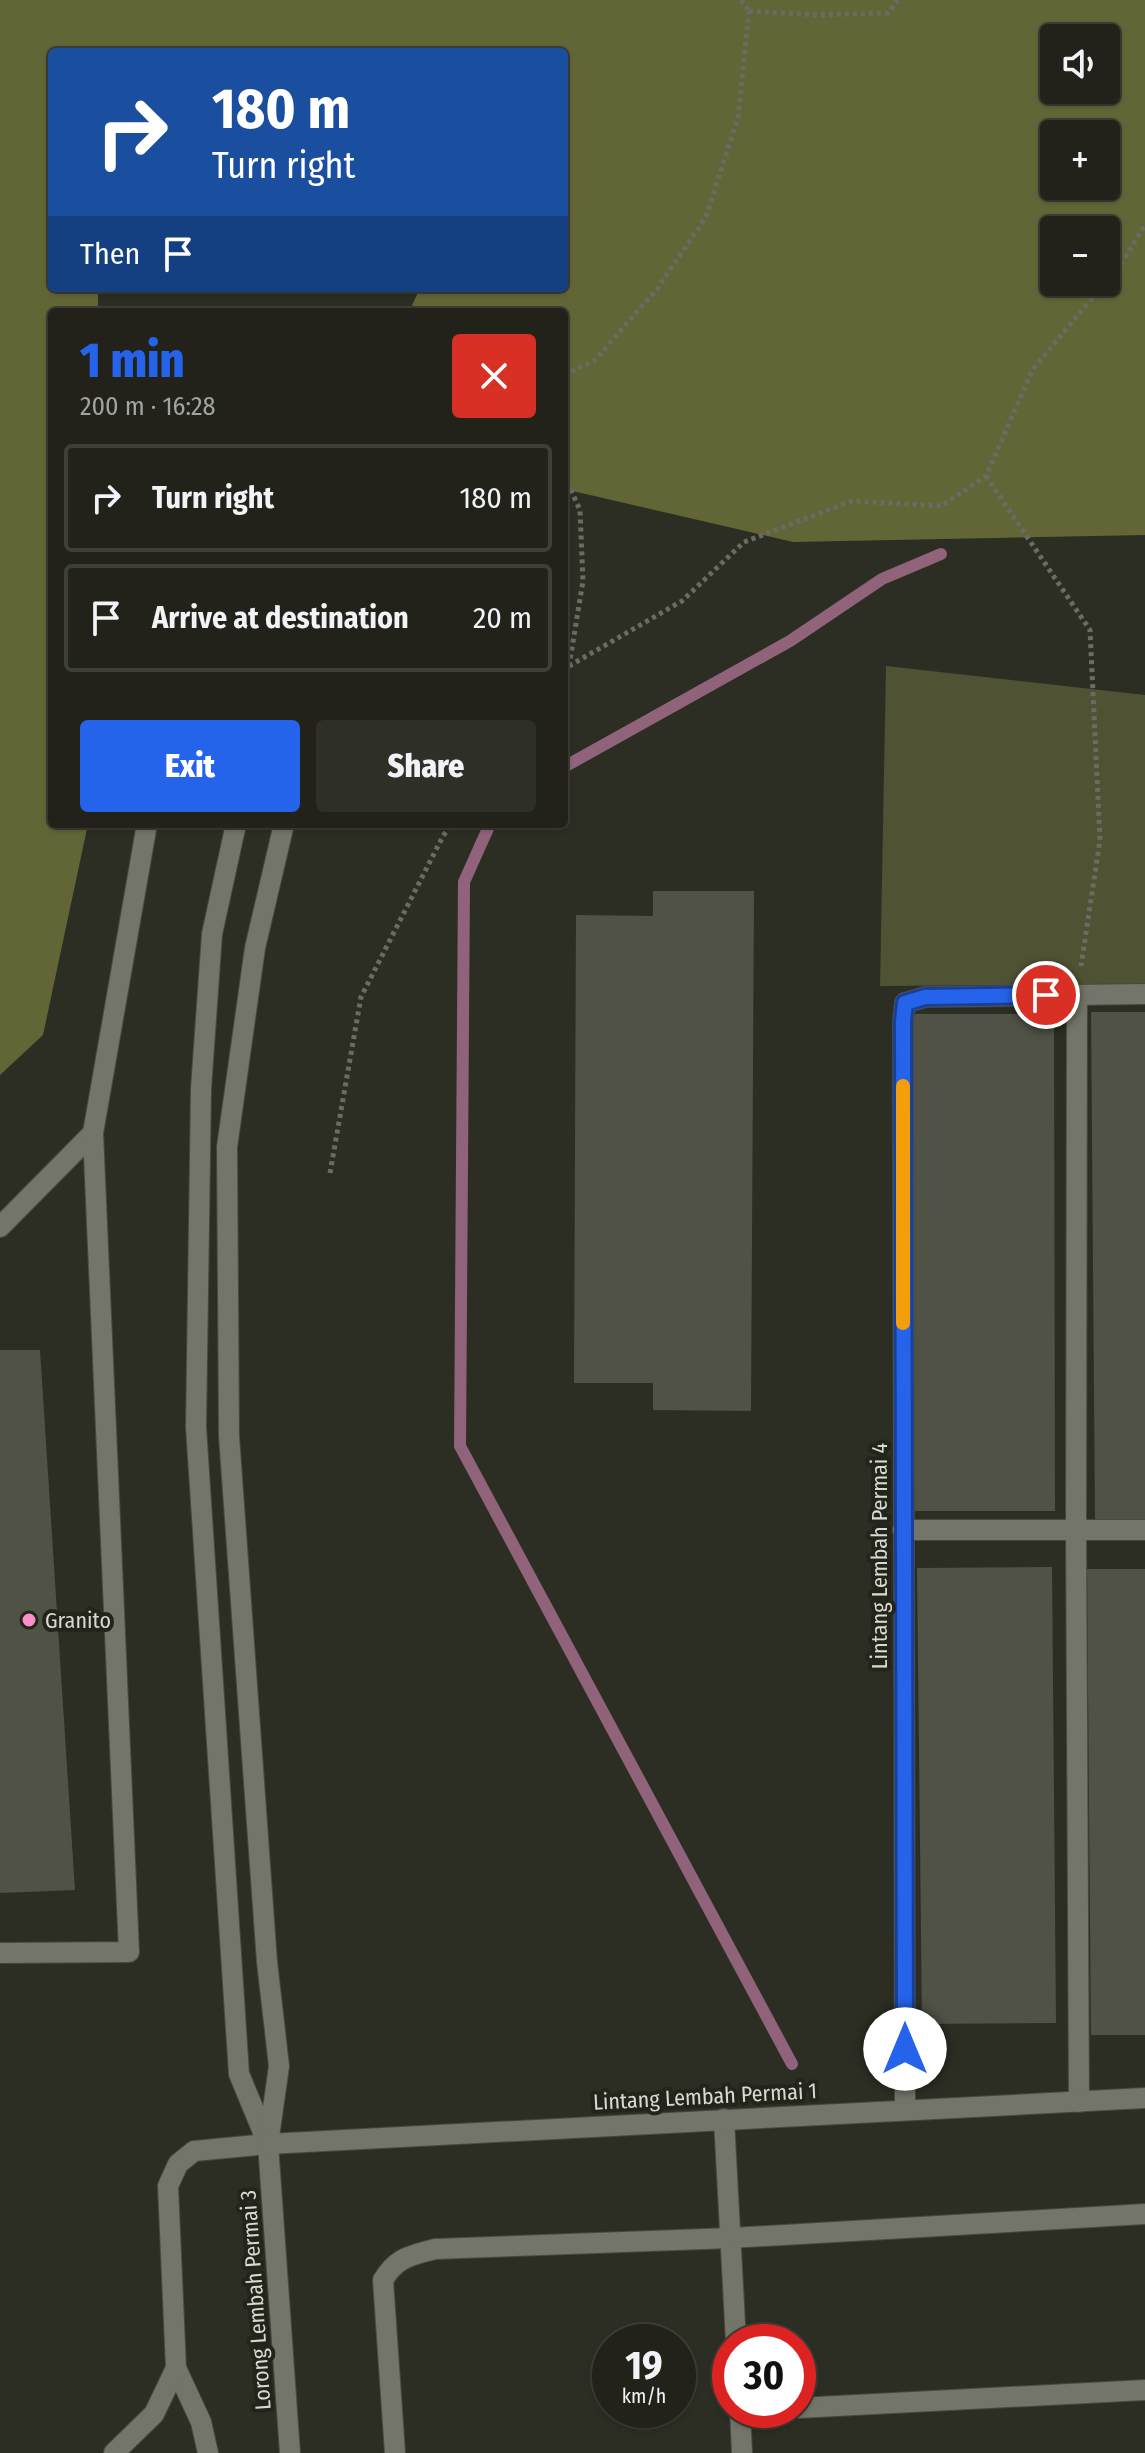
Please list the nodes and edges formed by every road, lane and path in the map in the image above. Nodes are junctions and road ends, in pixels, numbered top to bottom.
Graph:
1 (741, 0) edge
2 (898, 0) edge
3 (749, 11) junction
4 (1145, 225) edge
5 (568, 373) edge
6 (986, 476) junction
7 (568, 484) edge
8 (569, 666) joint
9 (146, 828) edge
10 (235, 828) edge
11 (283, 828) edge
12 (449, 828) edge
13 (1145, 994) edge
14 (1077, 995) junction
15 (93, 1133) junction
16 (330, 1173) dead end
17 (0, 1227) edge
18 (903, 1530) junction
19 (1076, 1530) junction
20 (1145, 1530) edge
21 (0, 1953) edge
22 (1145, 2098) edge
23 (1079, 2102) junction
24 (905, 2110) junction
25 (724, 2119) junction
26 (268, 2144) junction
27 (1145, 2214) edge
28 (731, 2238) junction
29 (735, 2324) edge
30 (176, 2368) junction
31 (1145, 2390) edge
32 (816, 2407) edge
33 (741, 2428) edge
34 (114, 2453) edge
35 (208, 2453) edge
36 (290, 2453) edge
37 (395, 2453) edge
38 (742, 2453) edge

1 - 3 path
2 - 3 path
3 - 5 path
4 - 6 path
6 - 8 path
6 - 14 path
7 - 8 path
9 - 15 street
10 - 26 street
11 - 26 street
12 - 16 path
13 - 14 street
14 - 18 street, Lintang Lembah Permai 4
14 - 19 street
15 - 17 street
15 - 21 street
18 - 19 street
18 - 24 street, Lintang Lembah Permai 4
19 - 20 street
19 - 23 street
22 - 23 street, Lintang Lembah Permai 1
23 - 24 street, Lintang Lembah Permai 1
24 - 25 street, Lintang Lembah Permai 1
25 - 26 street, Lintang Lembah Permai 1
25 - 28 street
26 - 30 street, Lintang Lembah Permai 1
26 - 36 street, Lorong Lembah Permai 3
27 - 28 street
28 - 29 street
28 - 37 street
30 - 34 street
30 - 35 street
31 - 32 street
33 - 38 street

